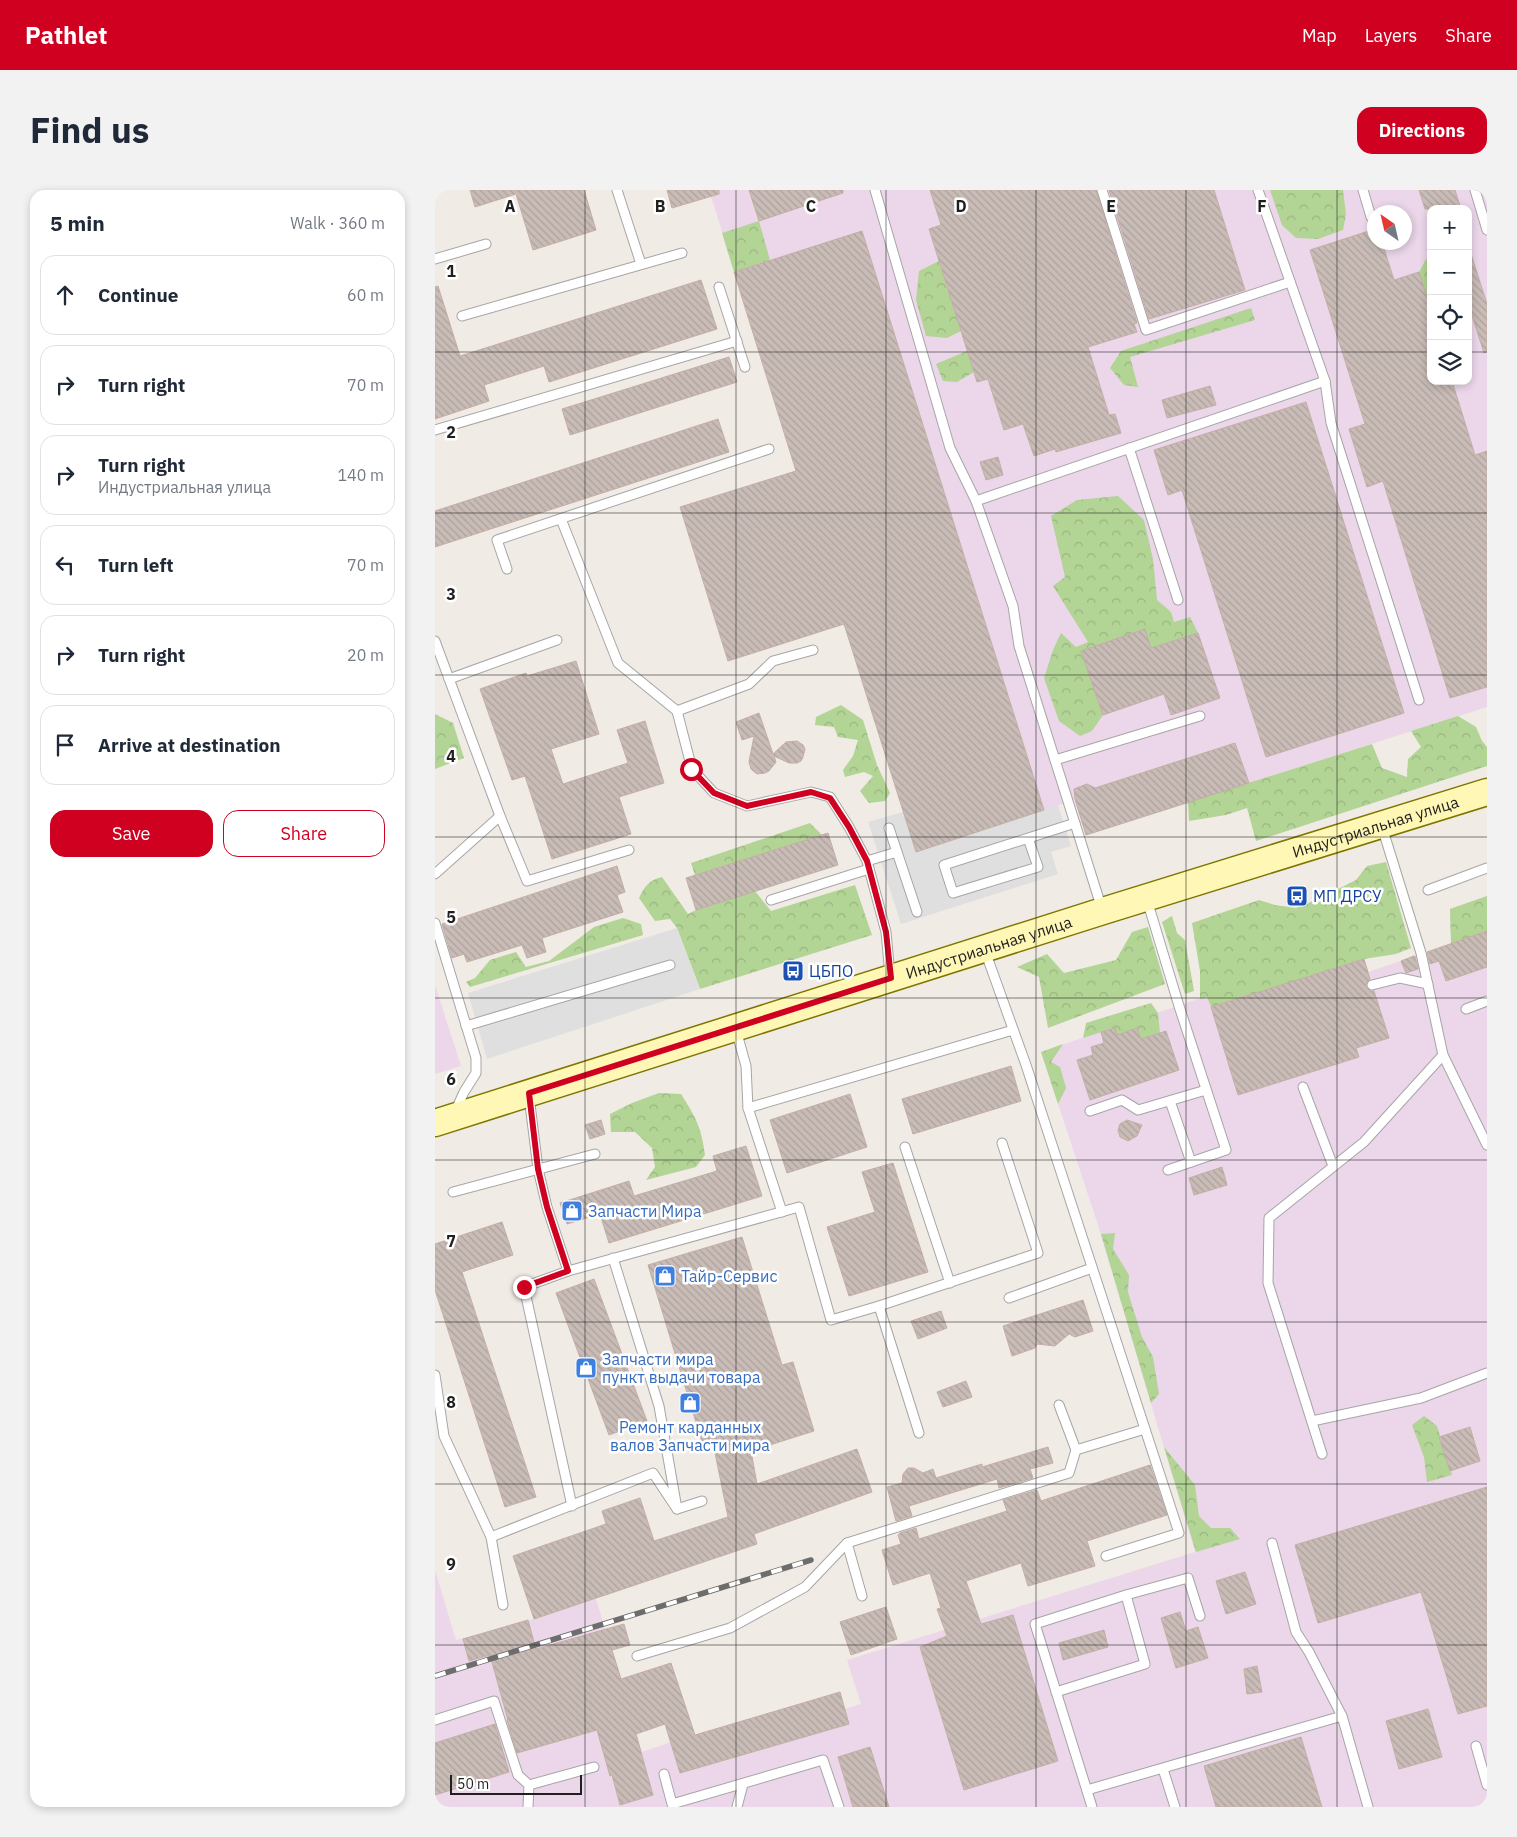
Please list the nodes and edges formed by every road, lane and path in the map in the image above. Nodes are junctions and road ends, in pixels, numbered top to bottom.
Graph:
1 (617, 190) edge
2 (875, 190) edge
3 (1102, 190) edge
4 (1258, 190) edge
5 (1363, 190) edge
6 (1475, 190) edge
7 (1367, 205) edge
8 (1487, 230) edge
9 (486, 244) dead end
10 (682, 253) dead end
11 (435, 259) edge
12 (641, 264) junction
13 (1290, 282) junction
14 (719, 287) dead end
15 (462, 316) dead end
16 (737, 341) junction
17 (745, 367) dead end
18 (1325, 380) junction
19 (435, 430) edge
20 (1129, 448) junction
21 (769, 449) dead end
22 (976, 501) junction
23 (561, 519) junction
24 (507, 569) dead end
25 (1178, 600) dead end
26 (557, 640) dead end
27 (435, 641) edge
28 (813, 650) dead end
29 (449, 679) junction
30 (1419, 700) dead end
31 (677, 711) junction
32 (1200, 716) dead end
33 (1055, 760) junction
34 (1487, 792) edge
35 (500, 816) junction
36 (1075, 823) junction
37 (1381, 824) junction
38 (889, 828) dead end
39 (1028, 838) junction
40 (629, 850) dead end
41 (897, 852) junction
42 (868, 865) junction
43 (1487, 868) edge
44 (435, 874) edge
45 (1428, 890) dead end
46 (1146, 897) junction
47 (771, 900) dead end
48 (1103, 911) junction
49 (917, 912) dead end
50 (435, 923) edge
51 (984, 948) junction
52 (671, 965) dead end
53 (891, 978) junction
54 (1428, 984) junction
55 (1372, 985) dead end
56 (1487, 1000) edge
57 (1466, 1009) dead end
58 (466, 1026) junction
59 (735, 1027) junction
60 (1013, 1030) junction
61 (1443, 1055) junction
62 (1303, 1087) dead end
63 (1206, 1090) junction
64 (529, 1093) junction
65 (1170, 1101) junction
66 (748, 1108) junction
67 (1089, 1111) dead end
68 (444, 1120) edge
69 (1002, 1143) dead end
70 (1487, 1144) edge
71 (905, 1147) dead end
72 (595, 1154) dead end
73 (1191, 1162) junction
74 (1333, 1166) junction
75 (538, 1169) junction
76 (1168, 1170) dead end
77 (453, 1192) dead end
78 (782, 1212) junction
79 (613, 1258) junction
80 (1092, 1268) junction
81 (568, 1271) junction
82 (949, 1283) junction
83 (1009, 1298) dead end
84 (879, 1306) junction
85 (1487, 1373) edge
86 (435, 1375) edge
87 (1059, 1405) dead end
88 (1312, 1421) junction
89 (1145, 1429) junction
90 (919, 1433) dead end
91 (1076, 1450) junction
92 (1322, 1454) dead end
93 (702, 1501) dead end
94 (572, 1506) junction
95 (677, 1509) junction
96 (491, 1537) junction
97 (847, 1543) junction
98 (1272, 1543) dead end
99 (1106, 1556) dead end
100 (1126, 1595) junction
101 (862, 1596) dead end
102 (503, 1605) dead end
103 (1200, 1616) dead end
104 (637, 1656) dead end
105 (1055, 1692) junction
106 (1342, 1716) junction
107 (435, 1720) edge
108 (1476, 1746) dead end
109 (594, 1767) dead end
110 (1163, 1768) junction
111 (664, 1774) dead end
112 (743, 1784) junction
113 (529, 1785) junction
114 (1487, 1785) edge
115 (1087, 1790) junction
116 (528, 1807) edge
117 (737, 1807) edge
118 (839, 1807) edge
119 (1092, 1807) edge
120 (1175, 1807) edge
121 (1368, 1807) edge

1 - 12 lane
2 - 22 lane
3 - 13 lane
4 - 13 lane
5 - 7 lane
6 - 8 lane
9 - 11 lane
10 - 12 lane
12 - 15 lane
13 - 18 lane
14 - 16 lane
16 - 17 lane
16 - 19 lane
18 - 20 lane
18 - 30 lane
20 - 22 lane
20 - 25 lane
21 - 23 lane
22 - 33 lane
23 - 24 lane
23 - 31 lane
26 - 29 lane
27 - 29 lane
28 - 31 lane
29 - 35 lane
31 - 42 lane
32 - 33 lane
33 - 36 lane
34 - 37 main road, Индустриальная улица
35 - 40 lane
35 - 44 lane
36 - 39 lane
36 - 48 lane
37 - 46 main road, Индустриальная улица
37 - 54 lane
38 - 41 lane
39 - 39 lane
41 - 42 lane
41 - 49 lane
42 - 47 lane
42 - 53 lane
43 - 45 lane
46 - 48 main road, Индустриальная улица
46 - 63 lane
48 - 51 main road, Индустриальная улица
50 - 58 lane
51 - 53 main road, Индустриальная улица
51 - 60 lane
52 - 58 lane
53 - 59 main road, Индустриальная улица
54 - 55 lane
54 - 61 lane
56 - 57 lane
58 - 68 lane
59 - 64 main road, Индустриальная улица
59 - 66 lane
60 - 66 lane
60 - 80 lane
61 - 70 lane
61 - 74 lane
62 - 74 lane
63 - 65 lane
63 - 73 lane
64 - 68 main road, Индустриальная улица
64 - 75 lane
65 - 67 lane
65 - 73 lane
66 - 78 lane
69 - 82 lane
71 - 82 lane
72 - 75 lane
73 - 76 lane
74 - 88 lane
75 - 77 lane
75 - 81 lane
78 - 79 lane
78 - 84 lane
79 - 81 lane
79 - 95 lane
80 - 83 lane
80 - 89 lane
81 - 94 lane
82 - 84 lane
84 - 90 lane
85 - 88 lane
86 - 96 lane
87 - 91 lane
88 - 92 lane
89 - 91 lane
89 - 99 lane
91 - 97 lane
93 - 95 lane
94 - 95 lane
94 - 96 lane
96 - 102 lane
97 - 101 lane
97 - 104 lane
98 - 106 lane
100 - 103 lane
100 - 105 lane
100 - 105 lane
105 - 115 lane
106 - 110 lane
106 - 121 lane
107 - 113 lane
108 - 114 lane
109 - 113 lane
110 - 115 lane
110 - 120 lane
111 - 112 lane
112 - 117 lane
112 - 118 lane
113 - 116 lane
115 - 119 lane

